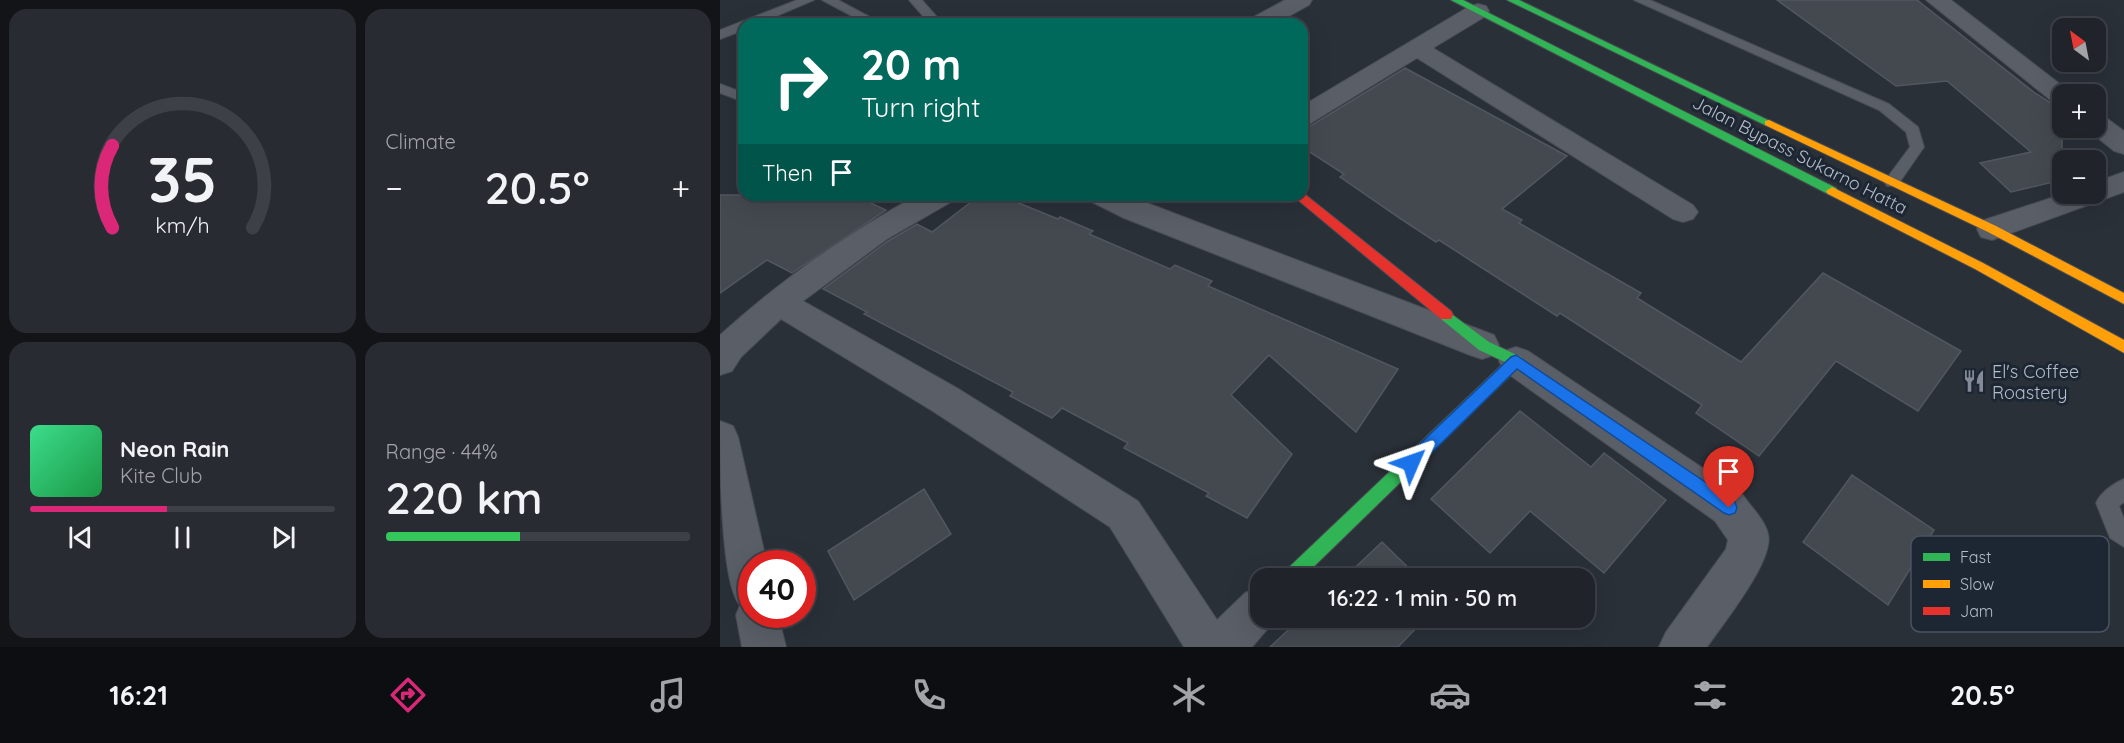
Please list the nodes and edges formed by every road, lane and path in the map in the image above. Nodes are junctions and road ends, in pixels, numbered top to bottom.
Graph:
1 (808, 0) edge
2 (828, 0) edge
3 (915, 0) edge
4 (1301, 0) edge
5 (1456, 0) edge
6 (1512, 0) edge
7 (1640, 0) edge
8 (1937, 0) edge
9 (1478, 11) junction
10 (763, 18) edge
11 (865, 18) edge
12 (932, 18) edge
13 (1269, 18) edge
14 (738, 28) edge
15 (720, 35) edge
16 (1415, 47) junction
17 (720, 88) edge
18 (2052, 89) edge
19 (738, 96) edge
20 (1308, 113) edge
21 (2106, 131) edge
22 (2124, 145) edge
23 (1892, 182) junction
24 (2124, 182) edge
25 (2106, 189) edge
26 (930, 201) edge
27 (1114, 201) edge
28 (1152, 201) edge
29 (1306, 201) edge
30 (2063, 204) edge
31 (1134, 211) junction
32 (1683, 212) dead end
33 (1992, 229) junction
34 (2124, 299) edge
35 (778, 302) junction
36 (2124, 347) edge
37 (1500, 353) junction
38 (720, 361) edge
39 (720, 437) edge
40 (2124, 489) edge
41 (2124, 537) edge
42 (744, 550) edge
43 (1299, 568) edge
44 (1250, 618) edge
45 (760, 628) edge
46 (764, 647) edge
47 (1209, 647) edge
48 (1221, 647) edge
49 (1681, 647) edge

1 - 10 lane
2 - 11 lane
3 - 12 lane
4 - 13 street
5 - 9 main road, Jalan Bypass Sukarno Hatta
6 - 23 main road, Jalan Bypass Sukarno Hatta
7 - 23 lane
8 - 18 street
9 - 16 street
9 - 36 main road, Jalan Bypass Sukarno Hatta
14 - 15 lane
16 - 20 street
16 - 32 street
17 - 19 lane
21 - 22 street
23 - 33 main road, Jalan Bypass Sukarno Hatta
24 - 25 street
26 - 35 street
27 - 31 street
28 - 31 street
29 - 37 main road
30 - 33 street
31 - 37 street
33 - 34 main road, Jalan Bypass Sukarno Hatta
35 - 38 street
35 - 47 street
37 - 43 main road
37 - 49 street
39 - 42 street
40 - 41 lane
44 - 48 street
45 - 46 street

